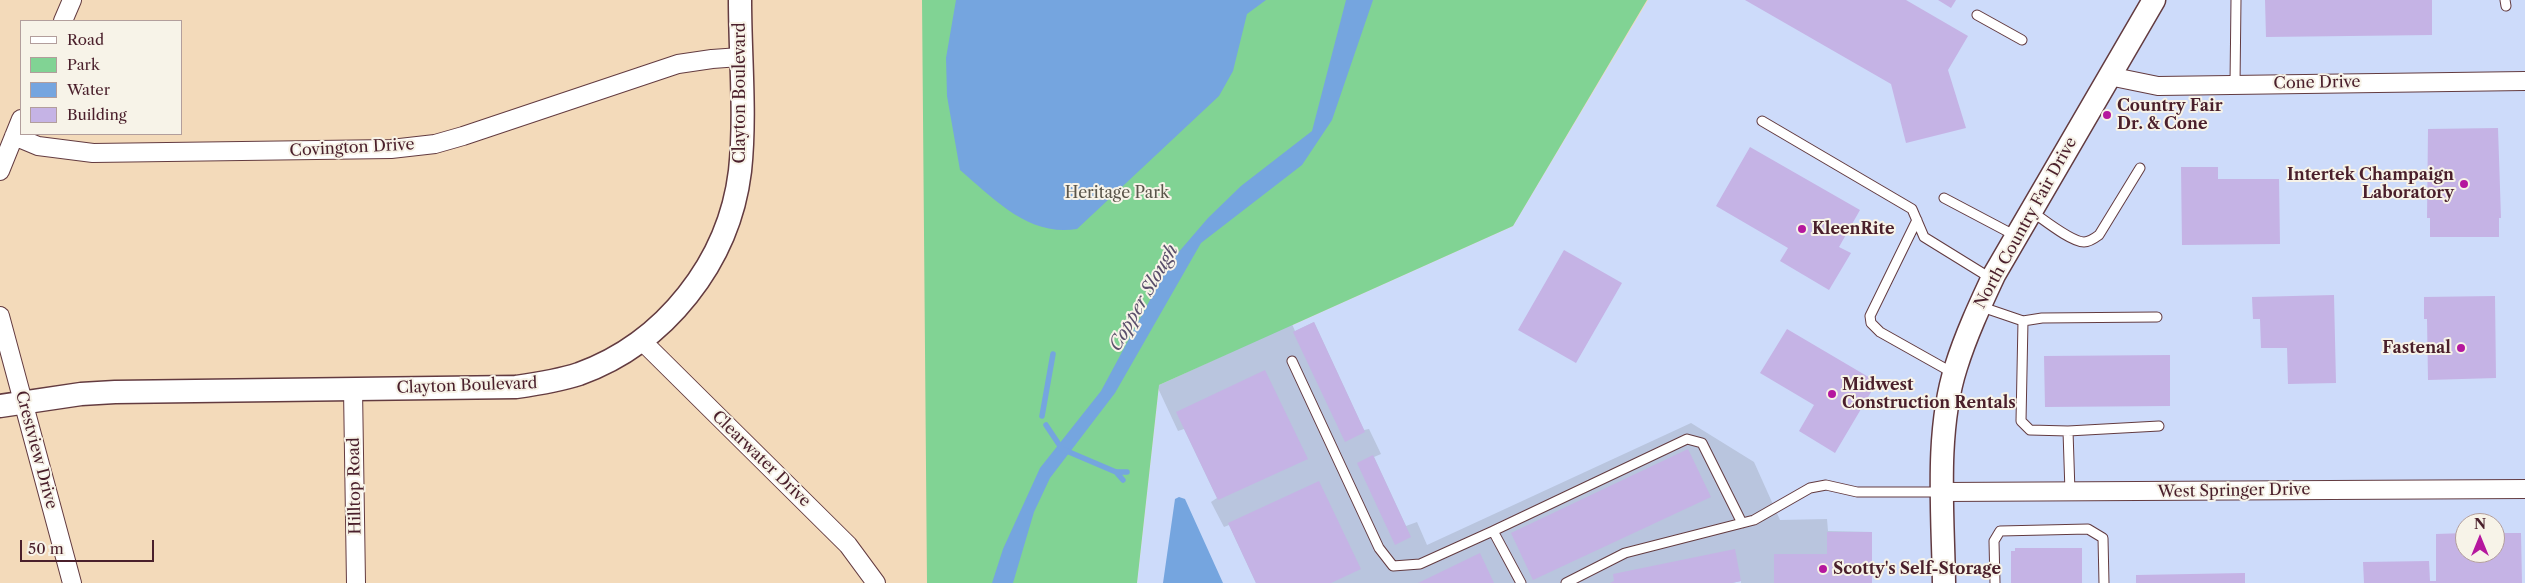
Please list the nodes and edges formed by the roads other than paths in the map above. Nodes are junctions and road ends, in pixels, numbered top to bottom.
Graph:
1 (72, 0) edge
2 (740, 0) edge
3 (2154, 0) edge
4 (2236, 0) edge
5 (1976, 15) dead end
6 (63, 20) edge
7 (2022, 40) dead end
8 (740, 57) junction
9 (2109, 76) junction
10 (2525, 81) edge
11 (2235, 84) junction
12 (20, 121) edge
13 (1762, 121) dead end
14 (14, 136) junction
15 (2140, 168) dead end
16 (0, 171) edge
17 (1944, 198) dead end
18 (2031, 211) junction
19 (1916, 220) junction
20 (2016, 236) junction
21 (1992, 279) junction
22 (1979, 306) junction
23 (0, 316) edge
24 (2157, 317) dead end
25 (2023, 321) junction
26 (641, 340) junction
27 (1292, 361) dead end
28 (1954, 373) junction
29 (353, 389) junction
30 (24, 402) junction
31 (0, 406) edge
32 (2159, 426) dead end
33 (2068, 431) junction
34 (2525, 489) edge
35 (1943, 492) junction
36 (2070, 493) junction
37 (1742, 523) junction
38 (1493, 531) junction
39 (72, 583) edge
40 (356, 583) edge
41 (876, 583) edge
42 (1521, 583) edge
43 (1566, 583) edge
44 (1944, 583) edge
45 (1995, 583) edge
46 (2104, 583) edge

1 - 6 street
2 - 8 street, Clayton Boulevard
3 - 9 street, North Country Fair Drive
4 - 11 lane
5 - 7 lane
8 - 14 street, Covington Drive
8 - 26 street, Clayton Boulevard
9 - 11 street, Cone Drive
9 - 18 street, North Country Fair Drive
10 - 11 street, Cone Drive
12 - 14 street
13 - 19 lane
14 - 16 street
15 - 18 lane
17 - 20 lane
18 - 20 street, North Country Fair Drive
19 - 21 lane
19 - 28 lane
20 - 21 street, North Country Fair Drive
21 - 22 street, North Country Fair Drive
22 - 25 lane
22 - 28 street, North Country Fair Drive
23 - 30 street, Crestview Drive
24 - 25 lane
25 - 33 lane
26 - 29 street, Clayton Boulevard
26 - 41 street, Clearwater Drive
27 - 38 lane
28 - 35 street, North Country Fair Drive
29 - 30 street, Clayton Boulevard
29 - 40 street, Hilltop Road
30 - 31 street, Clayton Boulevard
30 - 39 street, Crestview Drive
32 - 33 lane
33 - 36 lane
34 - 36 street, West Springer Drive
35 - 36 street, West Springer Drive
35 - 37 lane
35 - 44 street, North Country Fair Drive
37 - 38 lane
37 - 43 lane
38 - 42 lane
45 - 46 lane

